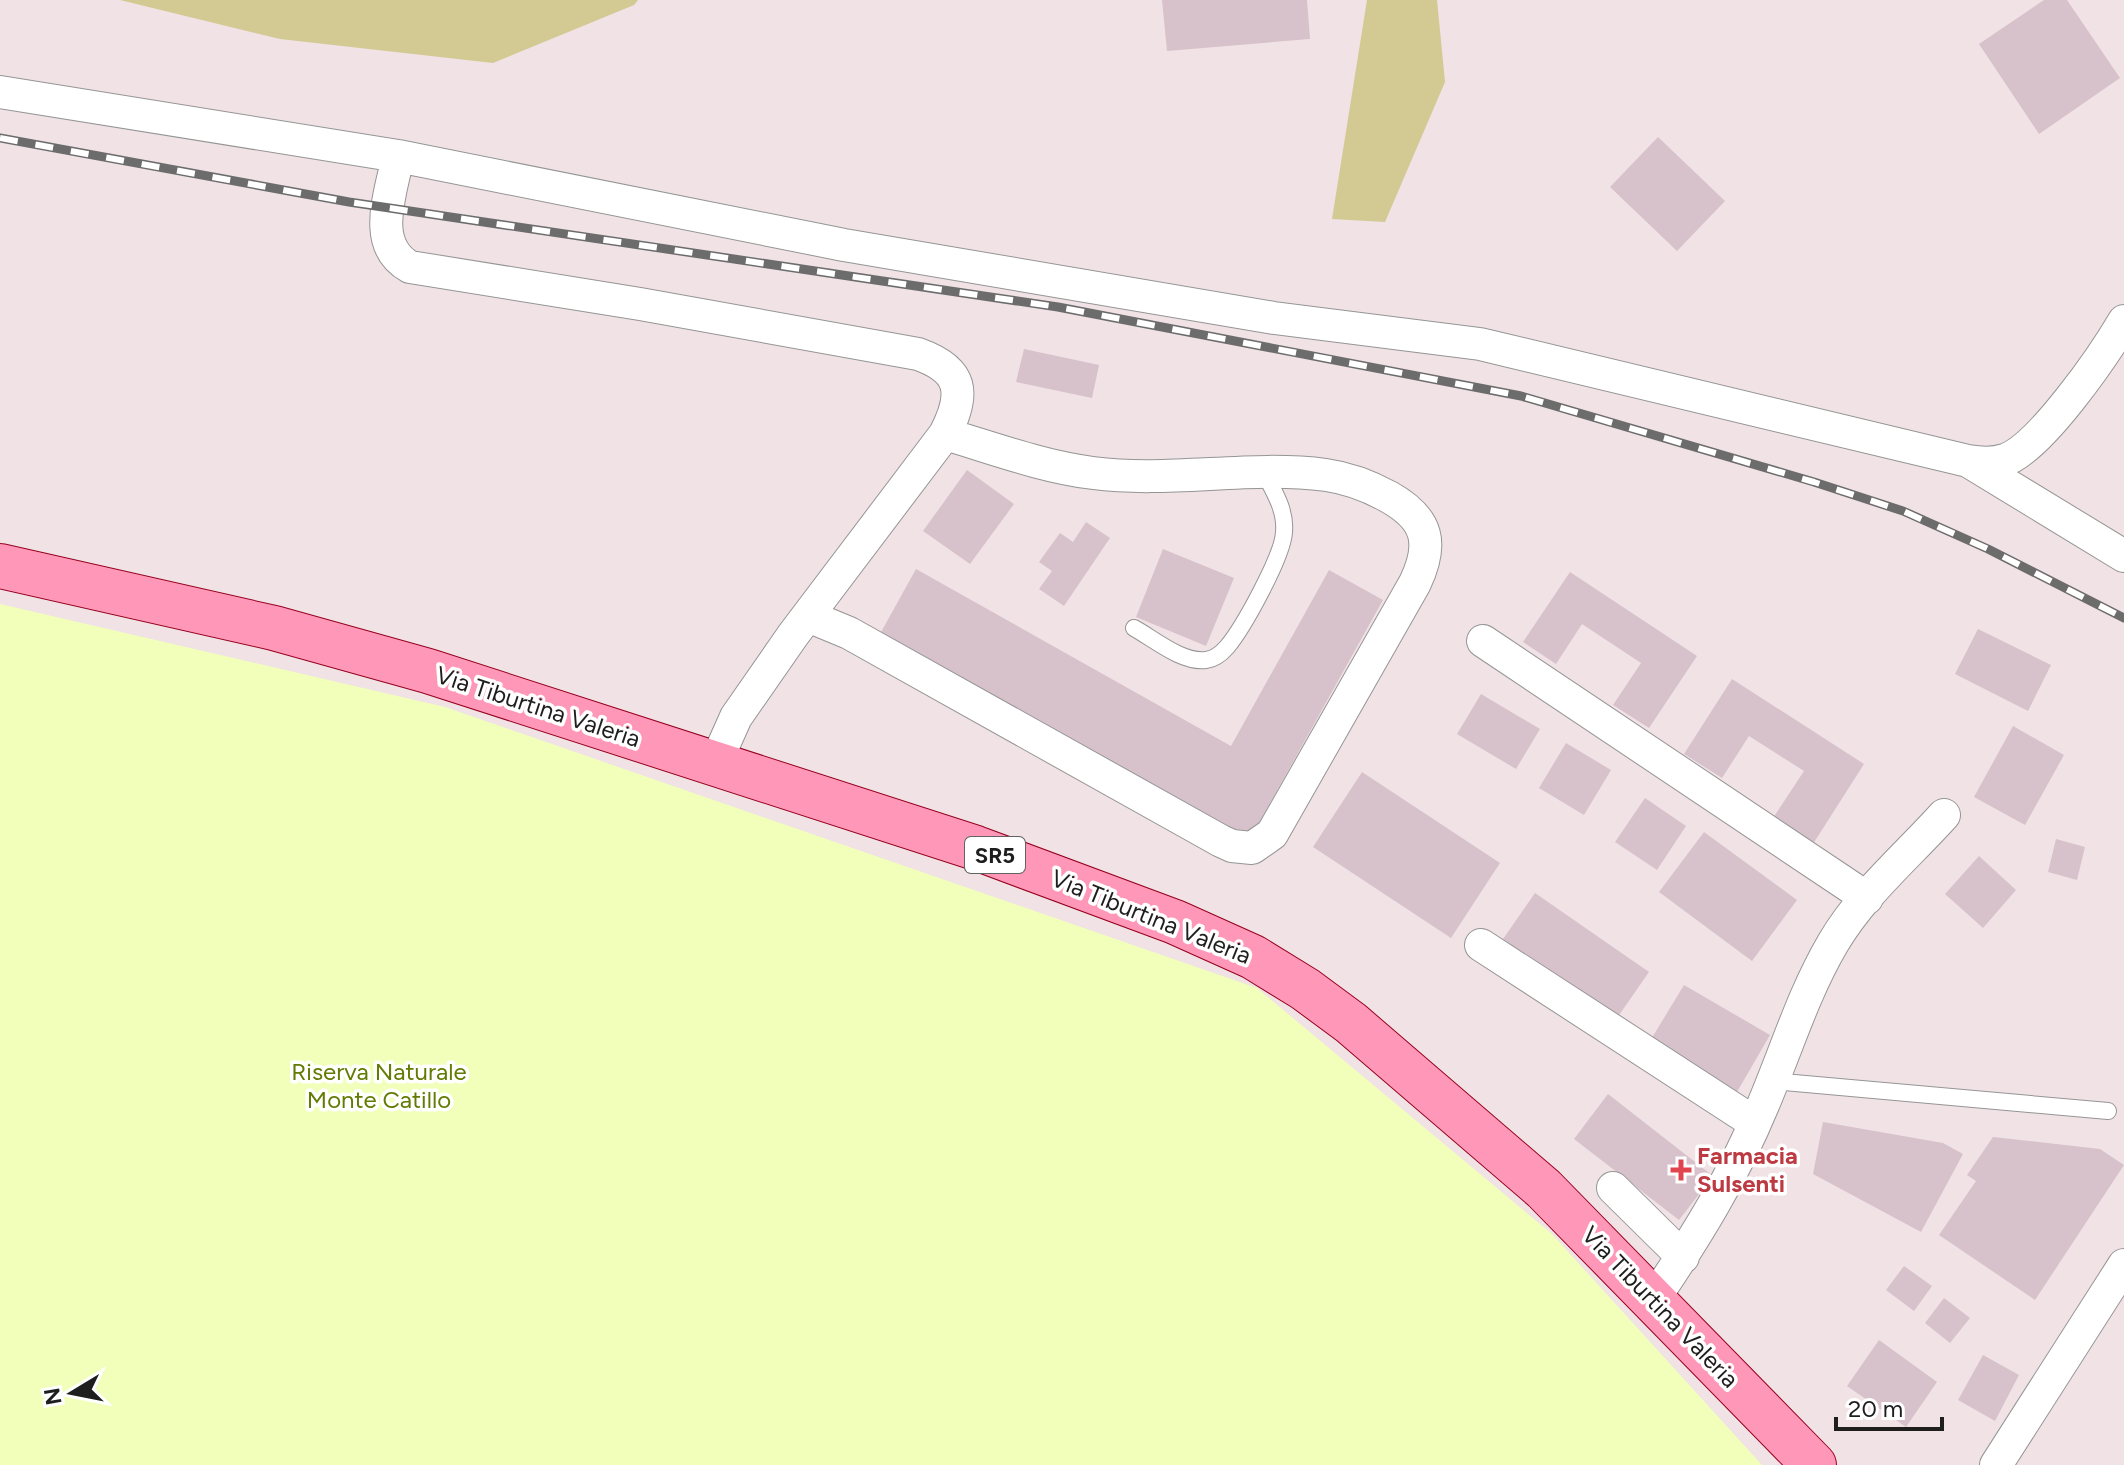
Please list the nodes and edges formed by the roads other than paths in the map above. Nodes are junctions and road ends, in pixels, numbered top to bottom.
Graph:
1 (0, 92) edge
2 (398, 156) junction
3 (2124, 321) edge
4 (945, 434) junction
5 (1968, 461) junction
6 (1265, 474) junction
7 (2124, 556) edge
8 (0, 566) edge
9 (808, 616) junction
10 (1134, 628) dead end
11 (1483, 641) dead end
12 (715, 764) junction
13 (1944, 815) dead end
14 (1867, 898) junction
15 (1481, 945) dead end
16 (1773, 1081) junction
17 (2108, 1111) dead end
18 (1755, 1123) junction
19 (1613, 1188) dead end
20 (1683, 1257) junction
21 (2124, 1265) edge
22 (1653, 1300) junction
23 (1814, 1465) edge
24 (1996, 1465) edge

1 - 2 street
2 - 4 street
2 - 5 street
3 - 5 street
4 - 6 street
4 - 9 street
5 - 7 street
6 - 9 street
6 - 10 lane
8 - 12 main road, Via Tiburtina Valeria / SR5
9 - 12 street
11 - 14 street
12 - 22 main road, Via Tiburtina Valeria / SR5
13 - 14 street
14 - 16 street
15 - 18 street
16 - 17 lane
16 - 18 street
18 - 20 street
19 - 20 street
20 - 22 street
21 - 24 street
22 - 23 main road, Via Tiburtina Valeria / SR5

